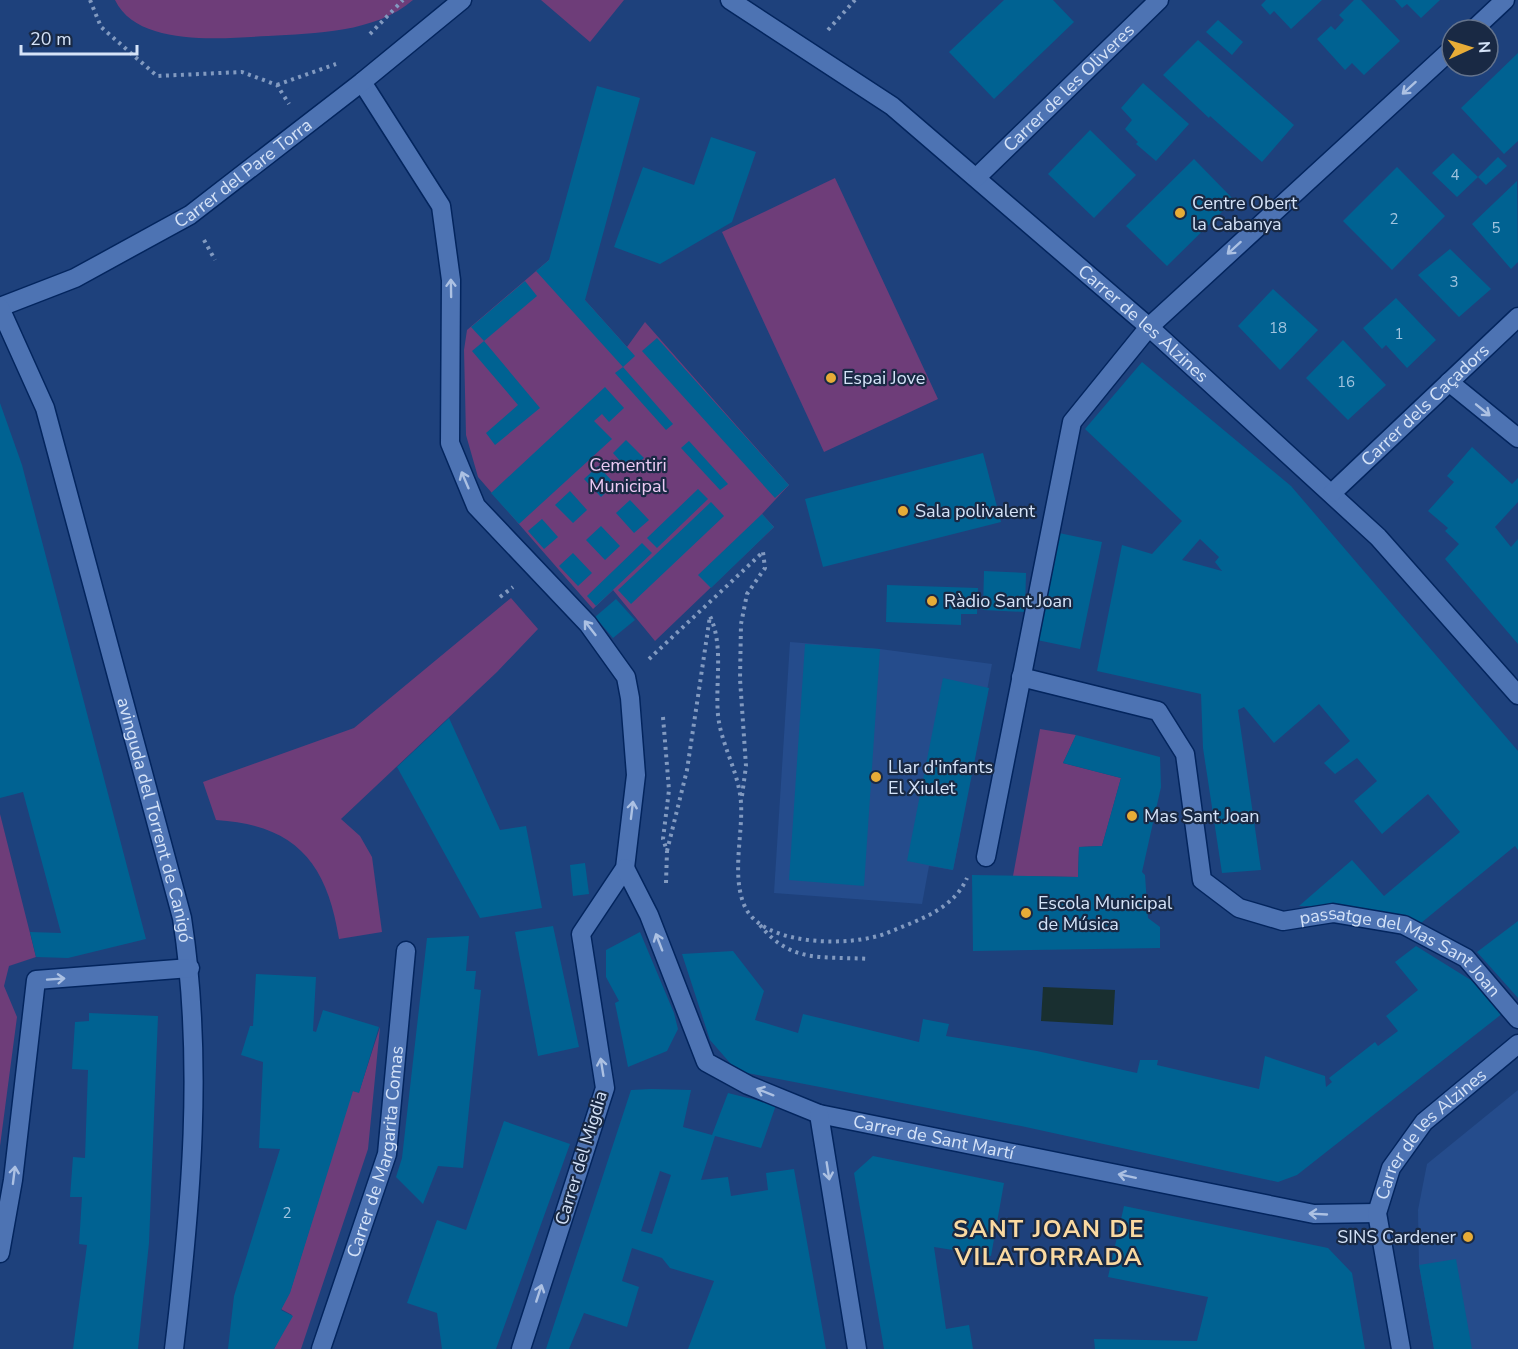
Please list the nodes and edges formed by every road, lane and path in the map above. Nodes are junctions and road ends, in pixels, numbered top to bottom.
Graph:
1 (90, 0) edge
2 (403, 0) edge
3 (462, 0) edge
4 (730, 0) edge
5 (855, 0) edge
6 (1159, 0) edge
7 (1505, 0) edge
8 (1486, 18) edge
9 (362, 43) dead end
10 (809, 50) junction
11 (346, 60) dead end
12 (1440, 60) edge
13 (362, 82) junction
14 (277, 85) junction
15 (304, 127) junction
16 (977, 177) junction
17 (0, 307) edge
18 (1518, 317) edge
19 (1149, 327) junction
20 (1449, 382) junction
21 (1518, 438) edge
22 (1332, 493) junction
23 (708, 604) junction
24 (710, 616) junction
25 (626, 677) junction
26 (1021, 677) junction
27 (1518, 695) edge
28 (662, 711) dead end
29 (741, 801) junction
30 (986, 856) joint
31 (625, 868) junction
32 (759, 924) junction
33 (406, 951) dead end
34 (869, 959) dead end
35 (190, 968) junction
36 (1518, 1019) edge
37 (1518, 1044) edge
38 (819, 1114) junction
39 (1377, 1213) junction
40 (0, 1253) edge
41 (174, 1349) edge
42 (321, 1349) edge
43 (521, 1349) edge
44 (857, 1349) edge
45 (1401, 1349) edge

1 - 14 path
2 - 9 path
3 - 13 street, Carrer del Pare Torra
4 - 10 street, Carrer de les Alzines
5 - 10 path
6 - 16 street, Carrer de les Oliveres
7 - 8 street
10 - 16 street, Carrer de les Alzines
11 - 14 path
12 -> 19 street
13 - 15 street, Carrer del Pare Torra
25 -> 13 street
14 - 15 path
15 - 17 street, Carrer del Pare Torra
16 - 19 street, Carrer de les Alzines
17 - 35 street, avinguda del Torrent de Canigó
18 - 20 street, Carrer dels Caçadors
19 - 22 street, Carrer de les Alzines
19 - 26 street
20 -> 21 street
20 - 22 street, Carrer dels Caçadors
22 - 27 street, Carrer de les Alzines
23 - 24 path
23 - 25 path
23 - 29 path
24 - 28 path
24 - 29 path
31 -> 25 street
26 - 30 street
26 - 36 street, passatge del Mas Sant Joan
29 - 32 path
30 - 32 path
38 -> 31 street, Carrer de Sant Martí
43 -> 31 street, Carrer del Migdia
32 - 34 path
33 - 42 street, Carrer de Margarita Comas
40 -> 35 street
35 - 41 street, avinguda del Torrent de Canigó
37 - 39 street, Carrer de les Alzines
39 -> 38 street, Carrer de Sant Martí
38 -> 44 street
39 - 45 street, Carrer de les Alzines

